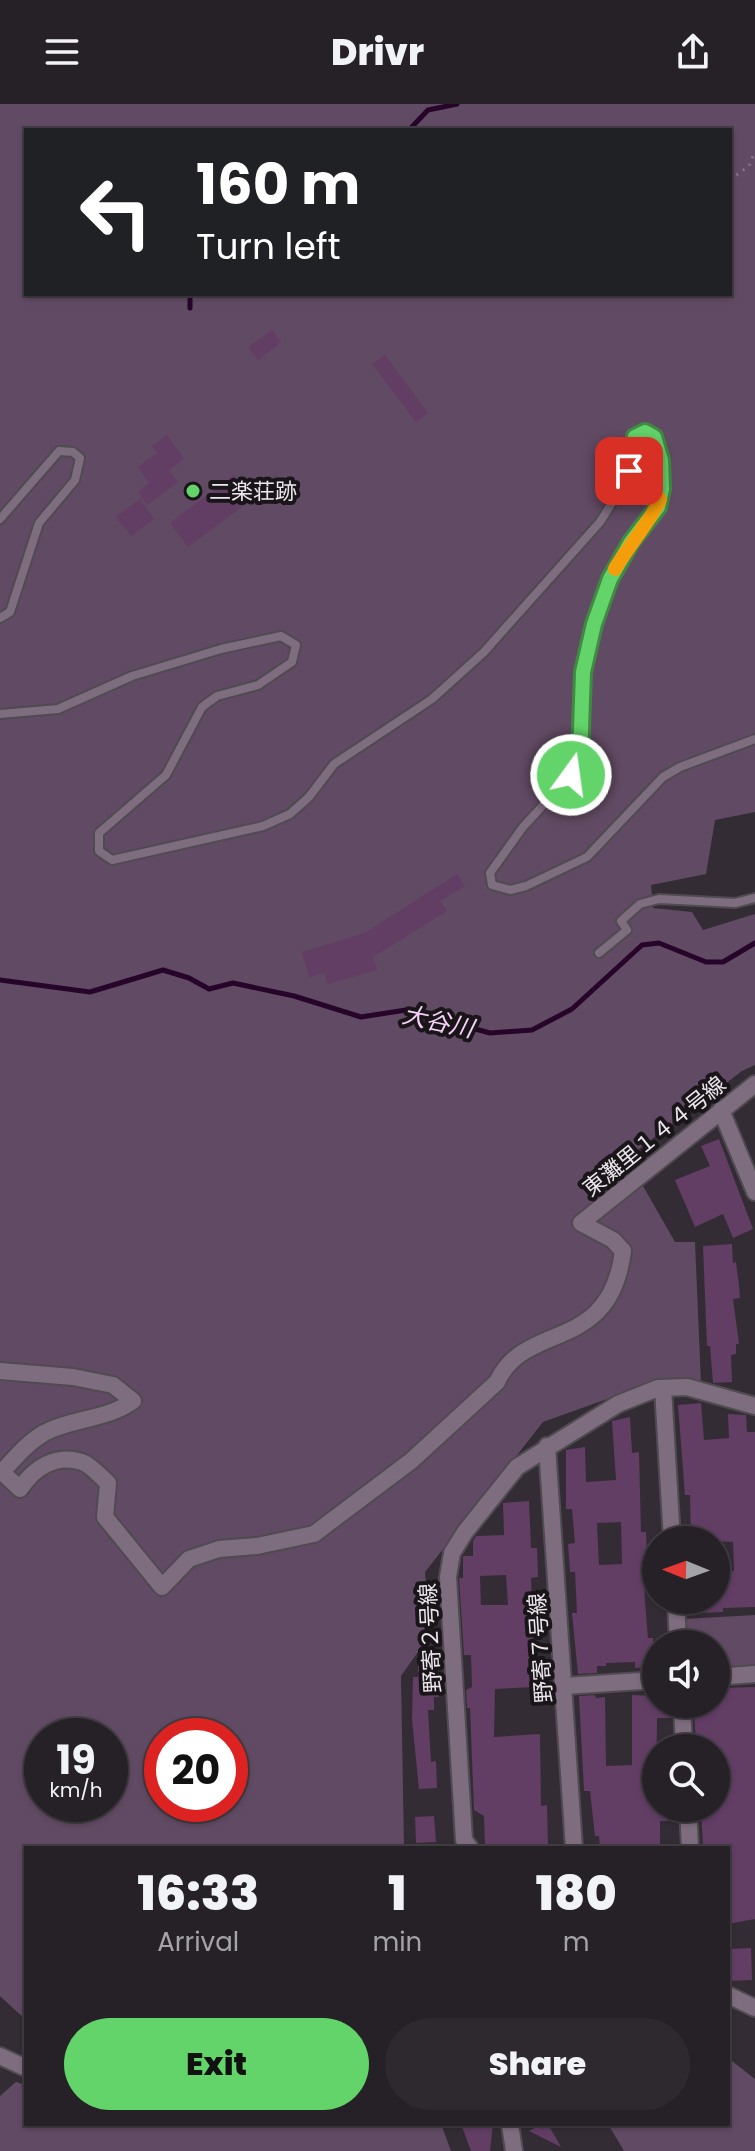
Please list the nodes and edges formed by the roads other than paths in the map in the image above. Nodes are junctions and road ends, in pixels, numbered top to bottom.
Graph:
1 (0, 519) edge
2 (0, 618) edge
3 (0, 714) edge
4 (755, 739) edge
5 (755, 898) edge
6 (599, 953) dead end
7 (755, 1084) edge
8 (721, 1110) junction
9 (755, 1192) edge
10 (0, 1371) edge
11 (663, 1388) junction
12 (755, 1406) edge
13 (547, 1446) junction
14 (671, 1526) edge
15 (755, 1674) edge
16 (730, 1676) edge
17 (642, 1681) edge
18 (565, 1686) junction
19 (689, 1822) edge
20 (468, 1846) edge
21 (574, 1846) edge
22 (690, 1846) edge
23 (730, 1996) edge
24 (755, 2008) edge
25 (0, 2056) edge
26 (24, 2067) edge
27 (510, 2126) edge
28 (514, 2151) edge

1 - 2 lane
3 - 4 lane
5 - 6 lane
7 - 8 street, 東灘里１４４号線
8 - 9 street
8 - 10 street, 東灘里１４４号線
11 - 12 street, 野寄２号線
11 - 13 street, 野寄２号線
11 - 14 street
13 - 18 street, 野寄７号線
13 - 20 street, 野寄２号線
15 - 16 street
17 - 18 street
18 - 21 street, 野寄７号線
19 - 22 street
23 - 24 street
25 - 26 street
27 - 28 street

